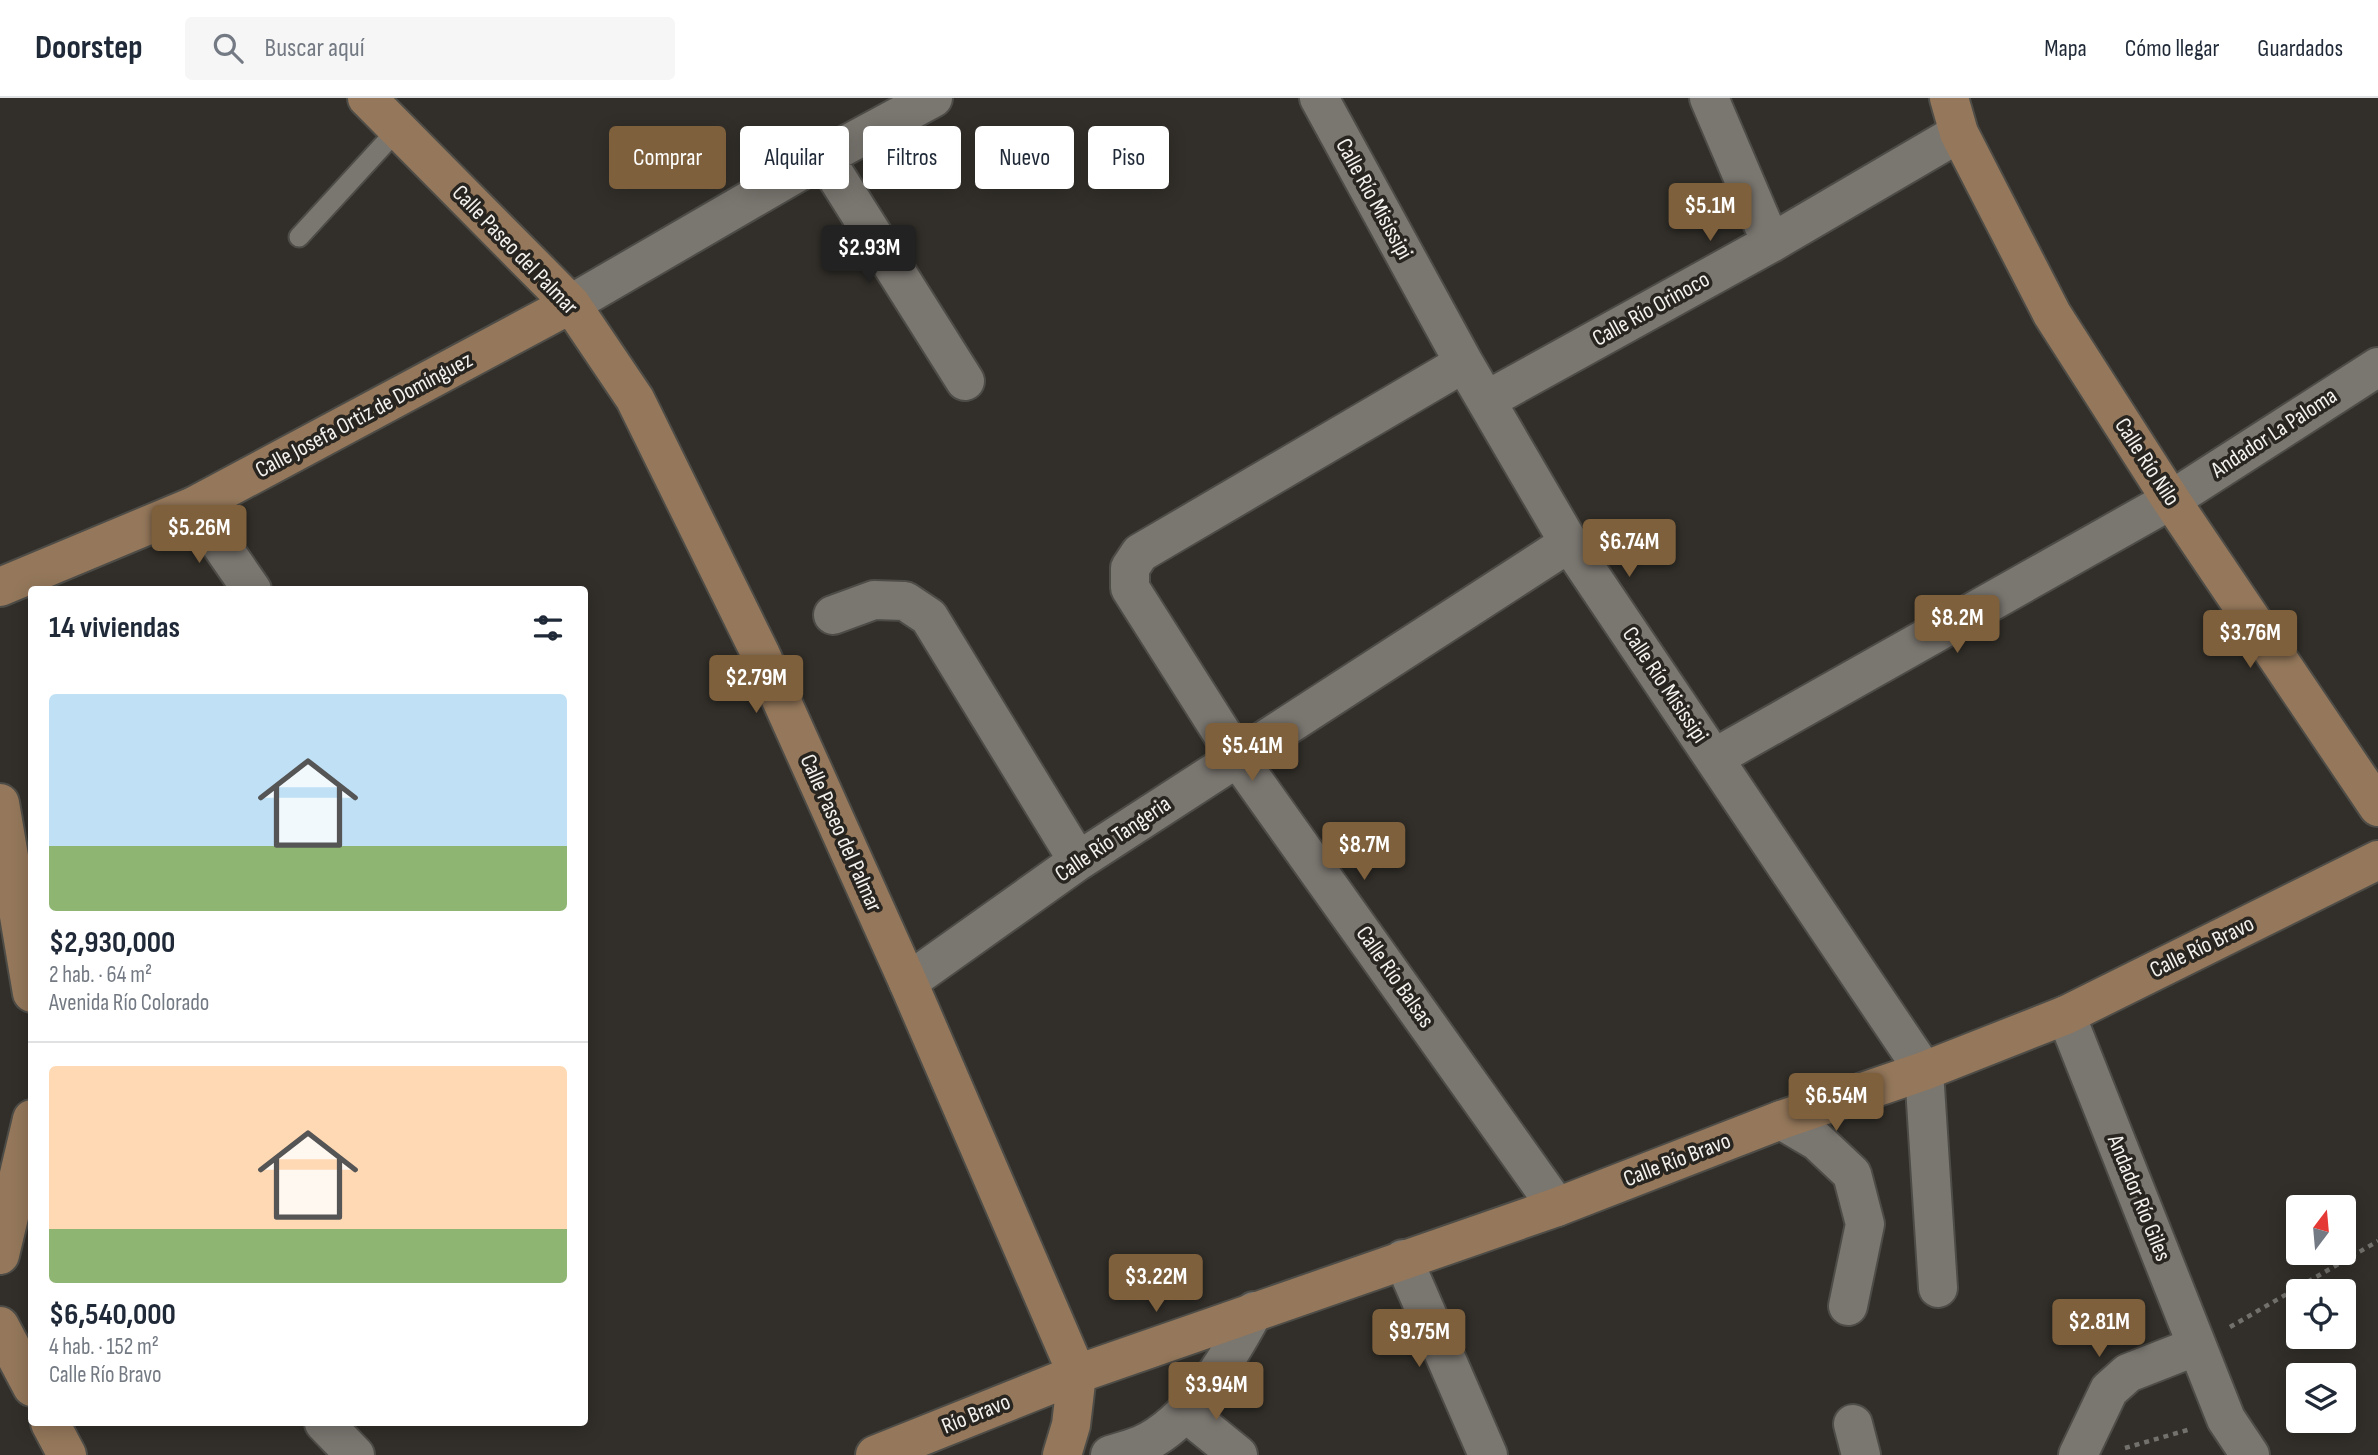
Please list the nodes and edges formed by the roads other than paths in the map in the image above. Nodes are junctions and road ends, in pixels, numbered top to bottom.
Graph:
1 (367, 98) edge
2 (933, 98) edge
3 (1319, 98) edge
4 (1709, 98) edge
5 (1954, 116) edge
6 (398, 129) junction
7 (849, 143) edge
8 (769, 189) edge
9 (844, 189) edge
10 (299, 237) dead end
11 (1771, 243) junction
12 (571, 304) junction
13 (1464, 363) junction
14 (2378, 367) edge
15 (965, 381) dead end
16 (1487, 400) junction
17 (2171, 500) junction
18 (194, 506) junction
19 (1569, 543) junction
20 (250, 586) edge
21 (0, 587) edge
22 (833, 615) dead end
23 (1237, 757) junction
24 (1714, 758) junction
25 (0, 803) edge
26 (2378, 807) edge
27 (2378, 860) edge
28 (1078, 861) junction
29 (28, 969) edge
30 (908, 982) junction
31 (2066, 1015) junction
32 (1924, 1071) junction
33 (1781, 1120) junction
34 (28, 1136) edge
35 (1557, 1207) junction
36 (0, 1255) edge
37 (1403, 1259) junction
38 (1938, 1288) dead end
39 (1848, 1306) dead end
40 (1254, 1311) junction
41 (0, 1326) edge
42 (2197, 1346) junction
43 (1077, 1374) junction
44 (28, 1379) edge
45 (1185, 1412) junction
46 (52, 1426) edge
47 (327, 1426) edge
48 (2095, 1453) edge
49 (67, 1455) edge
50 (355, 1455) edge
51 (875, 1455) edge
52 (1062, 1455) edge
53 (1110, 1455) edge
54 (1238, 1455) edge
55 (1488, 1455) edge
56 (2250, 1455) edge

1 - 6 street, Calle Paseo del Palmar
2 - 7 street
3 - 13 street, Calle Río Misissipi
4 - 11 street
5 - 11 street, Calle Río Orinoco
5 - 17 street, Calle Río Nilo
6 - 10 lane
6 - 12 street, Calle Paseo del Palmar
8 - 12 street
9 - 15 street
11 - 16 street, Calle Río Orinoco
12 - 18 street, Calle Josefa Ortiz de Domínguez
12 - 30 street, Calle Paseo del Palmar
13 - 16 street, Calle Río Misissipi
13 - 23 street, Calle Río Balsas
14 - 17 street, Andador La Paloma
16 - 19 street, Calle Río Misissipi
17 - 24 street, Andador La Paloma
17 - 26 street, Calle Río Nilo
18 - 20 street
18 - 21 street, Calle Josefa Ortiz de Domínguez
19 - 23 street, Calle Río Tangeria
19 - 24 street, Calle Río Misissipi
22 - 28 street
23 - 28 street, Calle Río Tangeria
23 - 35 street, Calle Río Balsas
24 - 32 street, Calle Río Misissipi
25 - 29 street
27 - 31 street, Calle Río Bravo
28 - 30 street, Calle Río Tangeria
30 - 43 street, Calle Paseo del Palmar
31 - 32 street, Calle Río Bravo
31 - 42 street, Andador Río Giles
32 - 33 street, Calle Río Bravo
32 - 38 street
33 - 35 street, Calle Río Bravo
33 - 39 street
34 - 36 street
35 - 37 street, Calle Río Bravo
37 - 40 street, Calle Río Bravo
37 - 55 street
40 - 43 street, Calle Río Bravo
40 - 45 street
41 - 44 street
42 - 48 street
42 - 56 street, Andador Río Giles
43 - 51 street, Río Bravo
43 - 52 street
45 - 53 street
45 - 54 street
46 - 49 street
47 - 50 street

